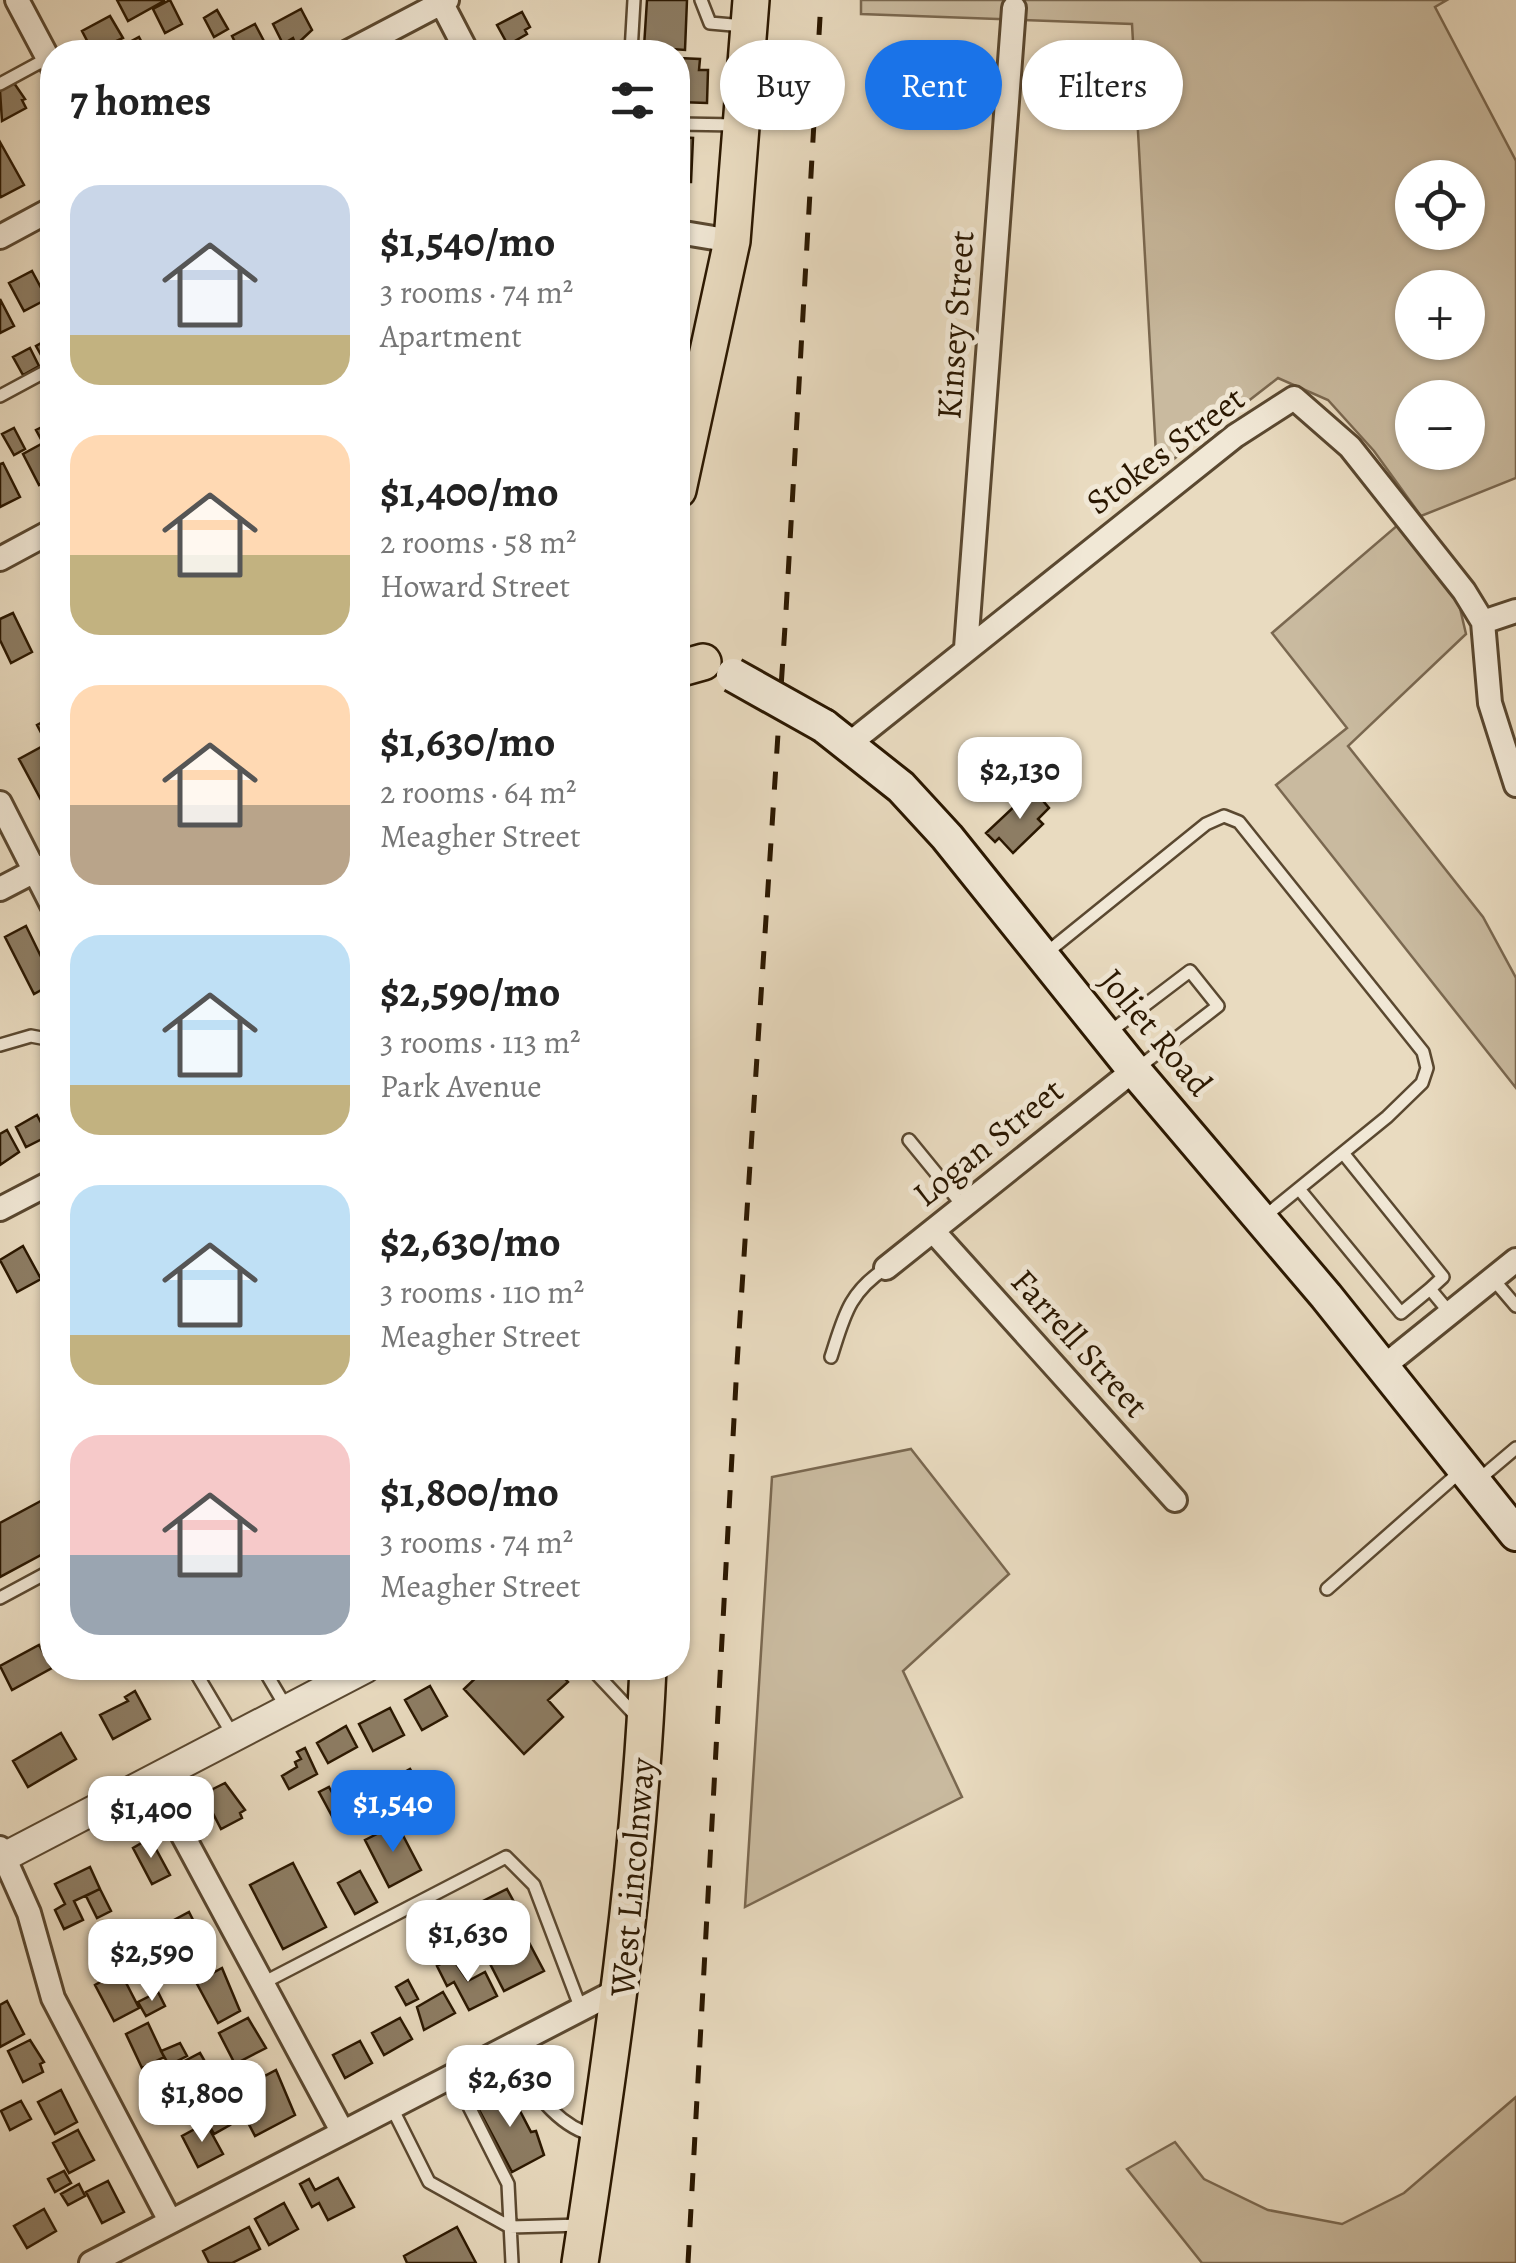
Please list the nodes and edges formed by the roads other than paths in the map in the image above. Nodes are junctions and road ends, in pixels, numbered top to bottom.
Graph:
1 (17, 0) edge
2 (634, 0) edge
3 (701, 0) edge
4 (443, 1) edge
5 (1014, 8) dead end
6 (750, 13) edge
7 (370, 40) edge
8 (462, 40) edge
9 (632, 40) edge
10 (748, 40) edge
11 (40, 43) edge
12 (40, 66) edge
13 (0, 84) edge
14 (690, 124) edge
15 (720, 125) edge
16 (741, 130) edge
17 (40, 215) edge
18 (690, 234) edge
19 (0, 237) edge
20 (732, 242) junction
21 (40, 374) edge
22 (0, 396) edge
23 (690, 435) edge
24 (40, 537) edge
25 (0, 559) edge
26 (1516, 611) edge
27 (1483, 622) junction
28 (966, 648) junction
29 (698, 664) edge
30 (836, 734) junction
31 (1516, 785) edge
32 (0, 804) edge
33 (40, 861) edge
34 (40, 869) edge
35 (0, 889) edge
36 (1042, 956) junction
37 (1106, 1035) junction
38 (40, 1038) edge
39 (0, 1045) edge
40 (1134, 1070) junction
41 (908, 1140) dead end
42 (1342, 1153) junction
43 (40, 1188) edge
44 (1299, 1188) junction
45 (963, 1206) junction
46 (0, 1209) edge
47 (1261, 1220) junction
48 (934, 1232) junction
49 (1516, 1260) edge
50 (886, 1268) joint
51 (1493, 1278) junction
52 (1430, 1288) junction
53 (1516, 1306) edge
54 (1450, 1313) junction
55 (831, 1358) dead end
56 (1384, 1367) junction
57 (1516, 1448) edge
58 (1470, 1475) junction
59 (1175, 1500) dead end
60 (1516, 1534) edge
61 (40, 1576) edge
62 (1327, 1589) dead end
63 (0, 1598) edge
64 (200, 1680) edge
65 (270, 1680) edge
66 (343, 1680) edge
67 (602, 1680) edge
68 (647, 1680) edge
69 (287, 1709) junction
70 (645, 1726) junction
71 (234, 1737) junction
72 (152, 1780) junction
73 (2, 1855) edge
74 (263, 1984) junction
75 (622, 1988) junction
76 (581, 2009) junction
77 (504, 2048) junction
78 (453, 2075) junction
79 (391, 2106) junction
80 (342, 2131) junction
81 (600, 2137) junction
82 (170, 2220) junction
83 (586, 2224) junction
84 (510, 2227) junction
85 (92, 2263) edge
86 (512, 2263) edge
87 (580, 2263) edge

1 - 11 street
2 - 9 lane
3 - 6 lane
4 - 7 street
4 - 8 street
5 - 28 street, Kinsey Street
6 - 10 main road
12 - 13 lane
14 - 15 lane
16 - 20 main road
17 - 19 street
18 - 20 street
20 - 23 main road
21 - 22 lane
24 - 25 street
26 - 27 street
27 - 28 street, Stokes Street
27 - 31 street
28 - 30 street, Stokes Street
29 - 30 main road, Joliet Road, bridge
30 - 36 main road, Joliet Road
32 - 33 street
34 - 35 street
36 - 37 main road, Joliet Road
36 - 42 lane
37 - 40 main road, Joliet Road
37 - 40 lane
38 - 39 lane
40 - 45 street, Logan Street
40 - 47 main road, Joliet Road
41 - 45 lane
42 - 44 lane
42 - 52 lane
43 - 46 street
44 - 47 lane
44 - 52 lane
45 - 48 street, Logan Street
47 - 56 main road, Joliet Road
48 - 50 street, Logan Street
48 - 59 street, Farrell Street
49 - 51 street
50 - 55 lane
51 - 53 lane
51 - 54 street
52 - 54 lane
54 - 56 street
56 - 58 main road, Joliet Road
57 - 58 lane
58 - 60 main road, Joliet Road
58 - 62 lane
61 - 63 lane
64 - 71 lane
65 - 69 lane
66 - 69 street
67 - 70 lane
68 - 70 main road, West Lincolnway
69 - 71 street
70 - 75 main road, West Lincolnway
71 - 72 street
72 - 73 street
72 - 74 street
73 - 82 street
74 - 76 lane
74 - 80 street
75 - 76 street
75 - 81 main road, West Lincolnway
76 - 77 street
77 - 78 street
77 - 81 lane
78 - 79 street
78 - 84 lane
79 - 80 street
79 - 84 lane
80 - 82 street
81 - 83 main road, West Lincolnway
82 - 85 street
83 - 84 lane
83 - 87 main road, West Lincolnway
84 - 86 lane

